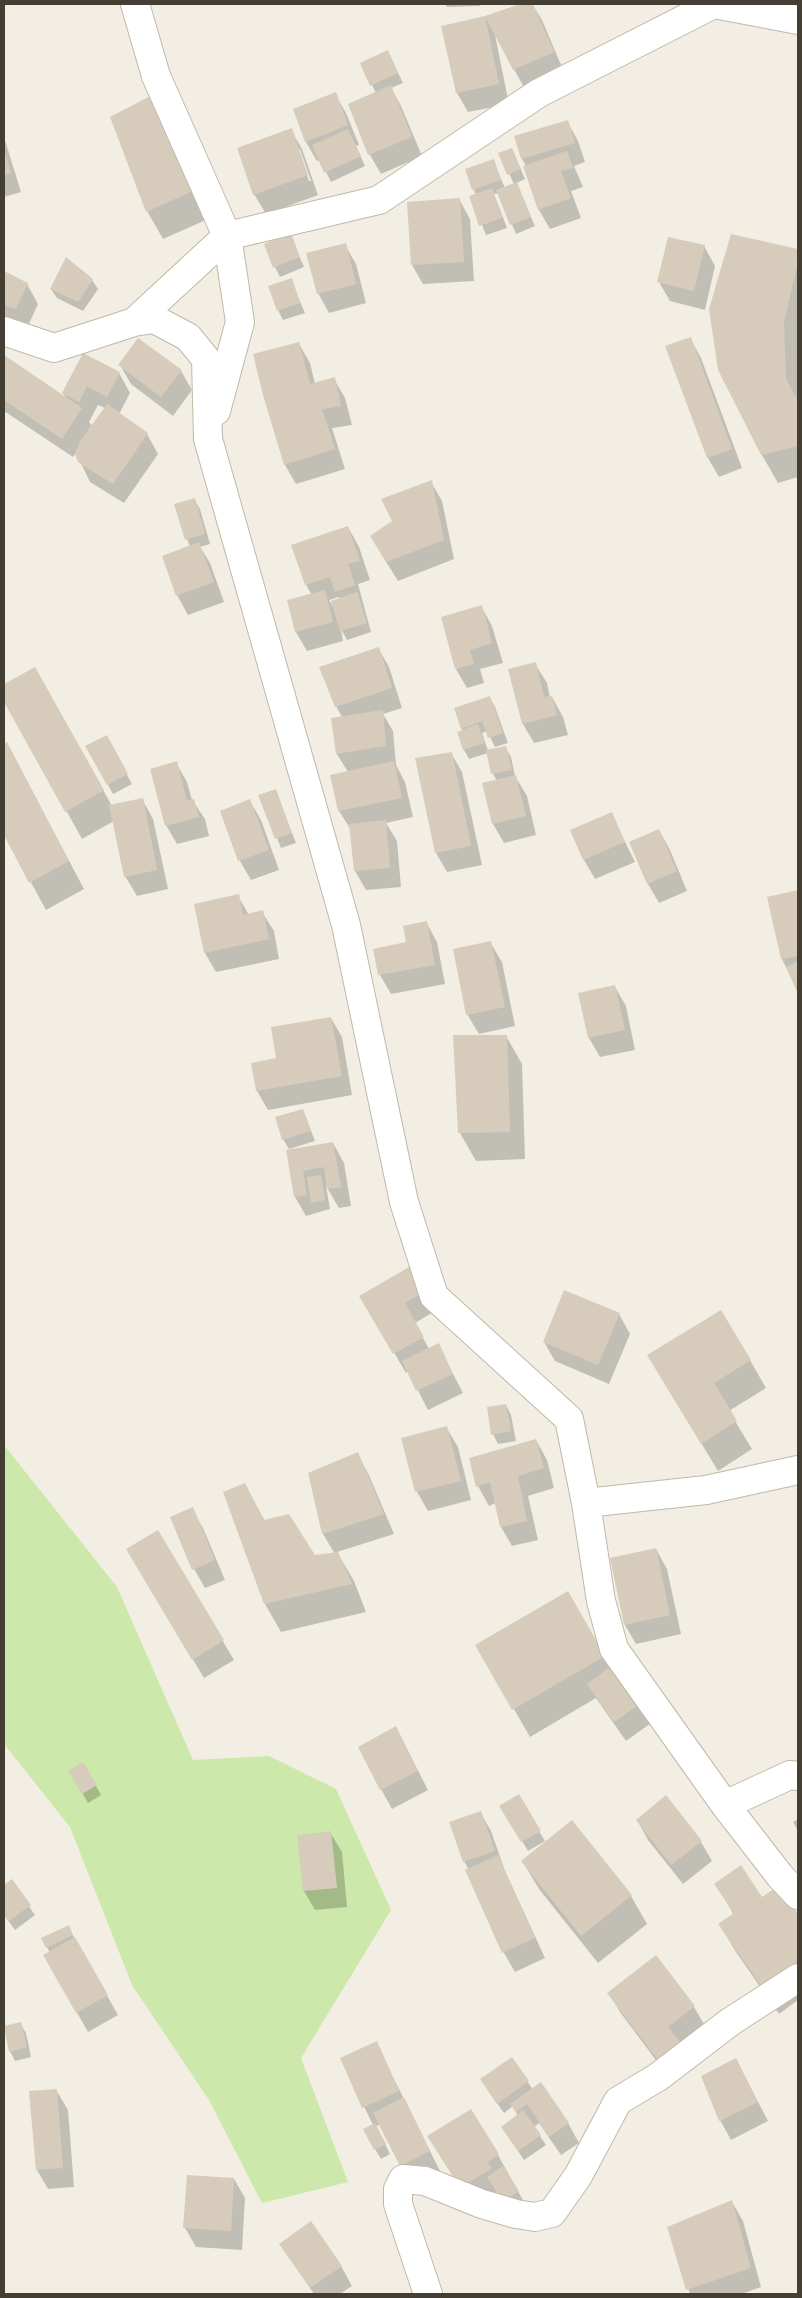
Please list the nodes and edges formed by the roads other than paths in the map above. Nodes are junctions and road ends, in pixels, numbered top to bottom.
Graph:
1 (135, 4) edge
2 (714, 4) edge
3 (798, 20) edge
4 (227, 236) junction
5 (134, 322) junction
6 (4, 331) edge
7 (208, 439) junction
8 (798, 1470) edge
9 (586, 1503) junction
10 (798, 1776) edge
11 (725, 1804) junction
12 (798, 1895) edge
13 (798, 1978) edge
14 (428, 2294) edge

1 - 4 street
2 - 3 street
2 - 4 street
4 - 5 street
4 - 7 street
5 - 6 street
5 - 7 street
7 - 9 street
8 - 9 street
9 - 11 street
10 - 11 street
11 - 12 street
13 - 14 street

